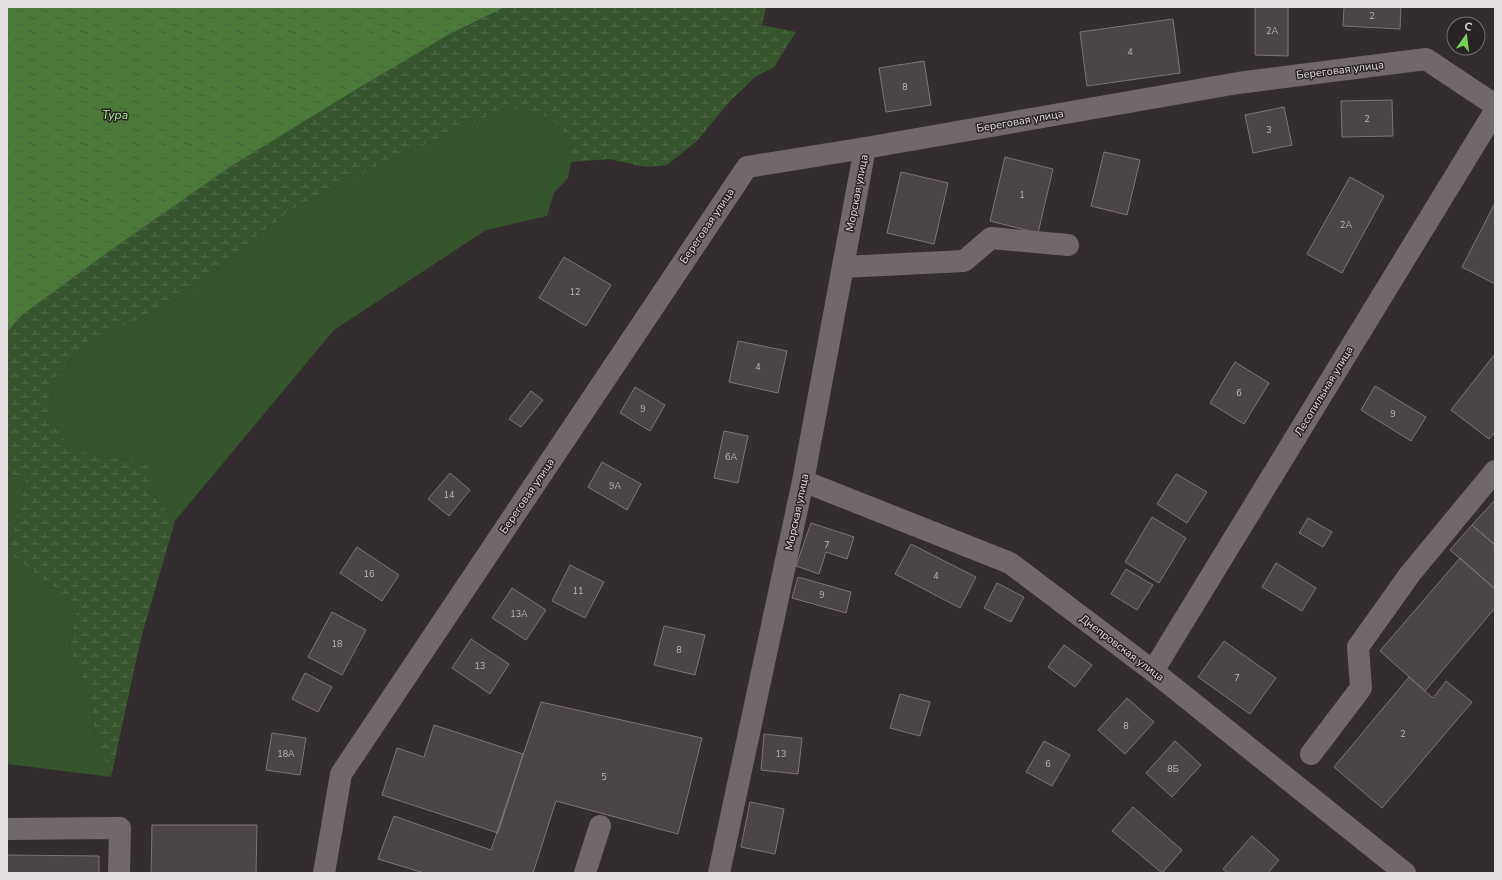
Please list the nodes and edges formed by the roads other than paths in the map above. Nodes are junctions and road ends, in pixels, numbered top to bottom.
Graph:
1 (1495, 105) edge
2 (1495, 111) edge
3 (865, 148) junction
4 (1068, 245) dead end
5 (843, 267) junction
6 (1495, 471) edge
7 (803, 481) junction
8 (1153, 671) junction
9 (1311, 754) dead end
10 (600, 826) dead end
11 (7, 829) edge
12 (119, 873) edge
13 (325, 873) edge
14 (585, 873) edge
15 (719, 873) edge
16 (1405, 873) edge

1 - 3 street, Береговая улица
2 - 8 street, Лесопильная улица
3 - 5 street, Морская улица
3 - 13 street, Береговая улица
4 - 5 street
5 - 7 street, Морская улица
6 - 9 street
7 - 8 street, Днепровская улица
7 - 15 street, Морская улица
8 - 16 street, Днепровская улица
10 - 14 street
11 - 12 street

